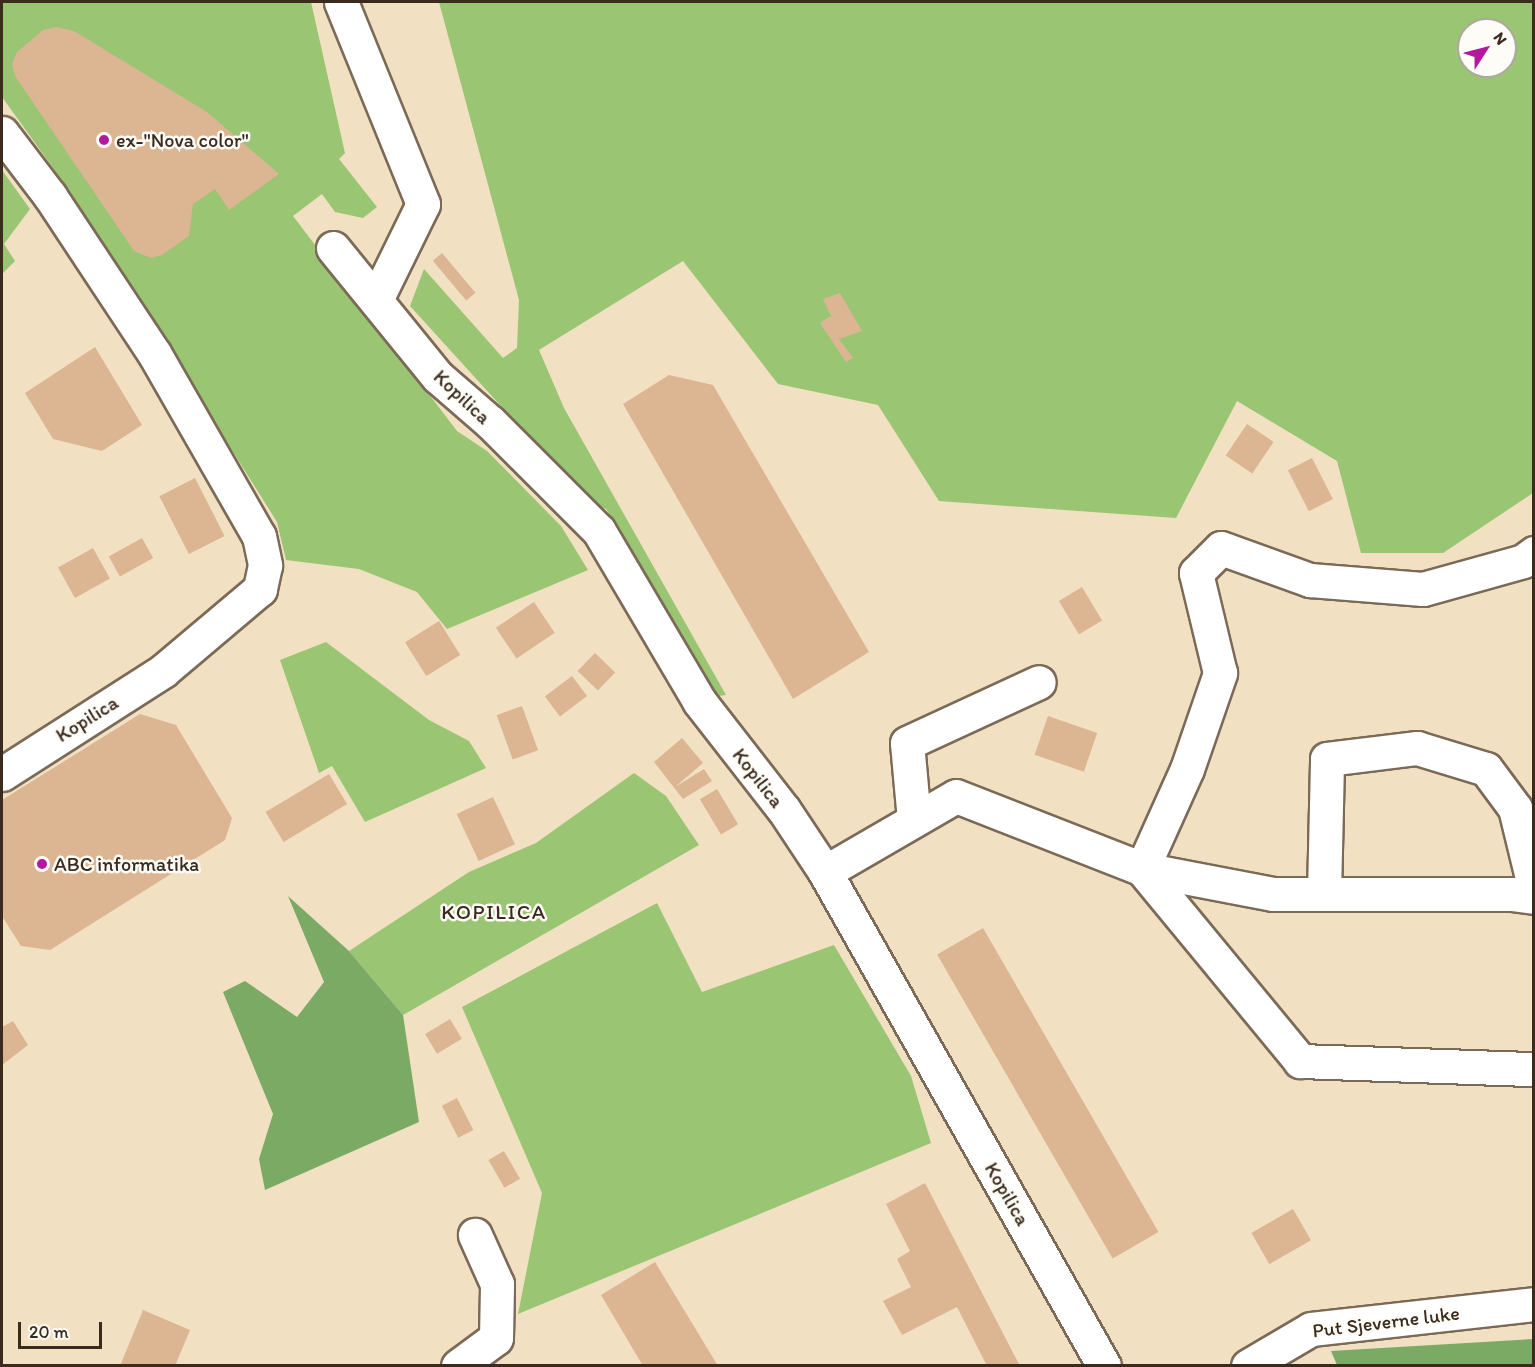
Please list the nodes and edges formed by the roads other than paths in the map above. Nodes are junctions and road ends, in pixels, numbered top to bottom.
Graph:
1 (341, 2) edge
2 (2, 133) edge
3 (333, 248) dead end
4 (376, 300) junction
5 (1533, 553) edge
6 (1039, 682) dead end
7 (2, 774) edge
8 (914, 820) junction
9 (1142, 869) junction
10 (825, 872) junction
11 (1533, 886) edge
12 (1324, 894) junction
13 (1533, 897) edge
14 (1533, 1069) edge
15 (475, 1235) dead end
16 (1533, 1304) edge
17 (458, 1365) edge
18 (1104, 1365) edge
19 (1248, 1365) edge

1 - 4 street
2 - 7 street, Kopilica
3 - 4 street, Kopilica
4 - 10 street, Kopilica
5 - 9 street
6 - 8 street
8 - 9 street
8 - 10 street
9 - 12 street
9 - 14 street
10 - 18 street, Kopilica
11 - 12 street
12 - 13 street
15 - 17 street
16 - 19 street, Put Sjeverne luke

